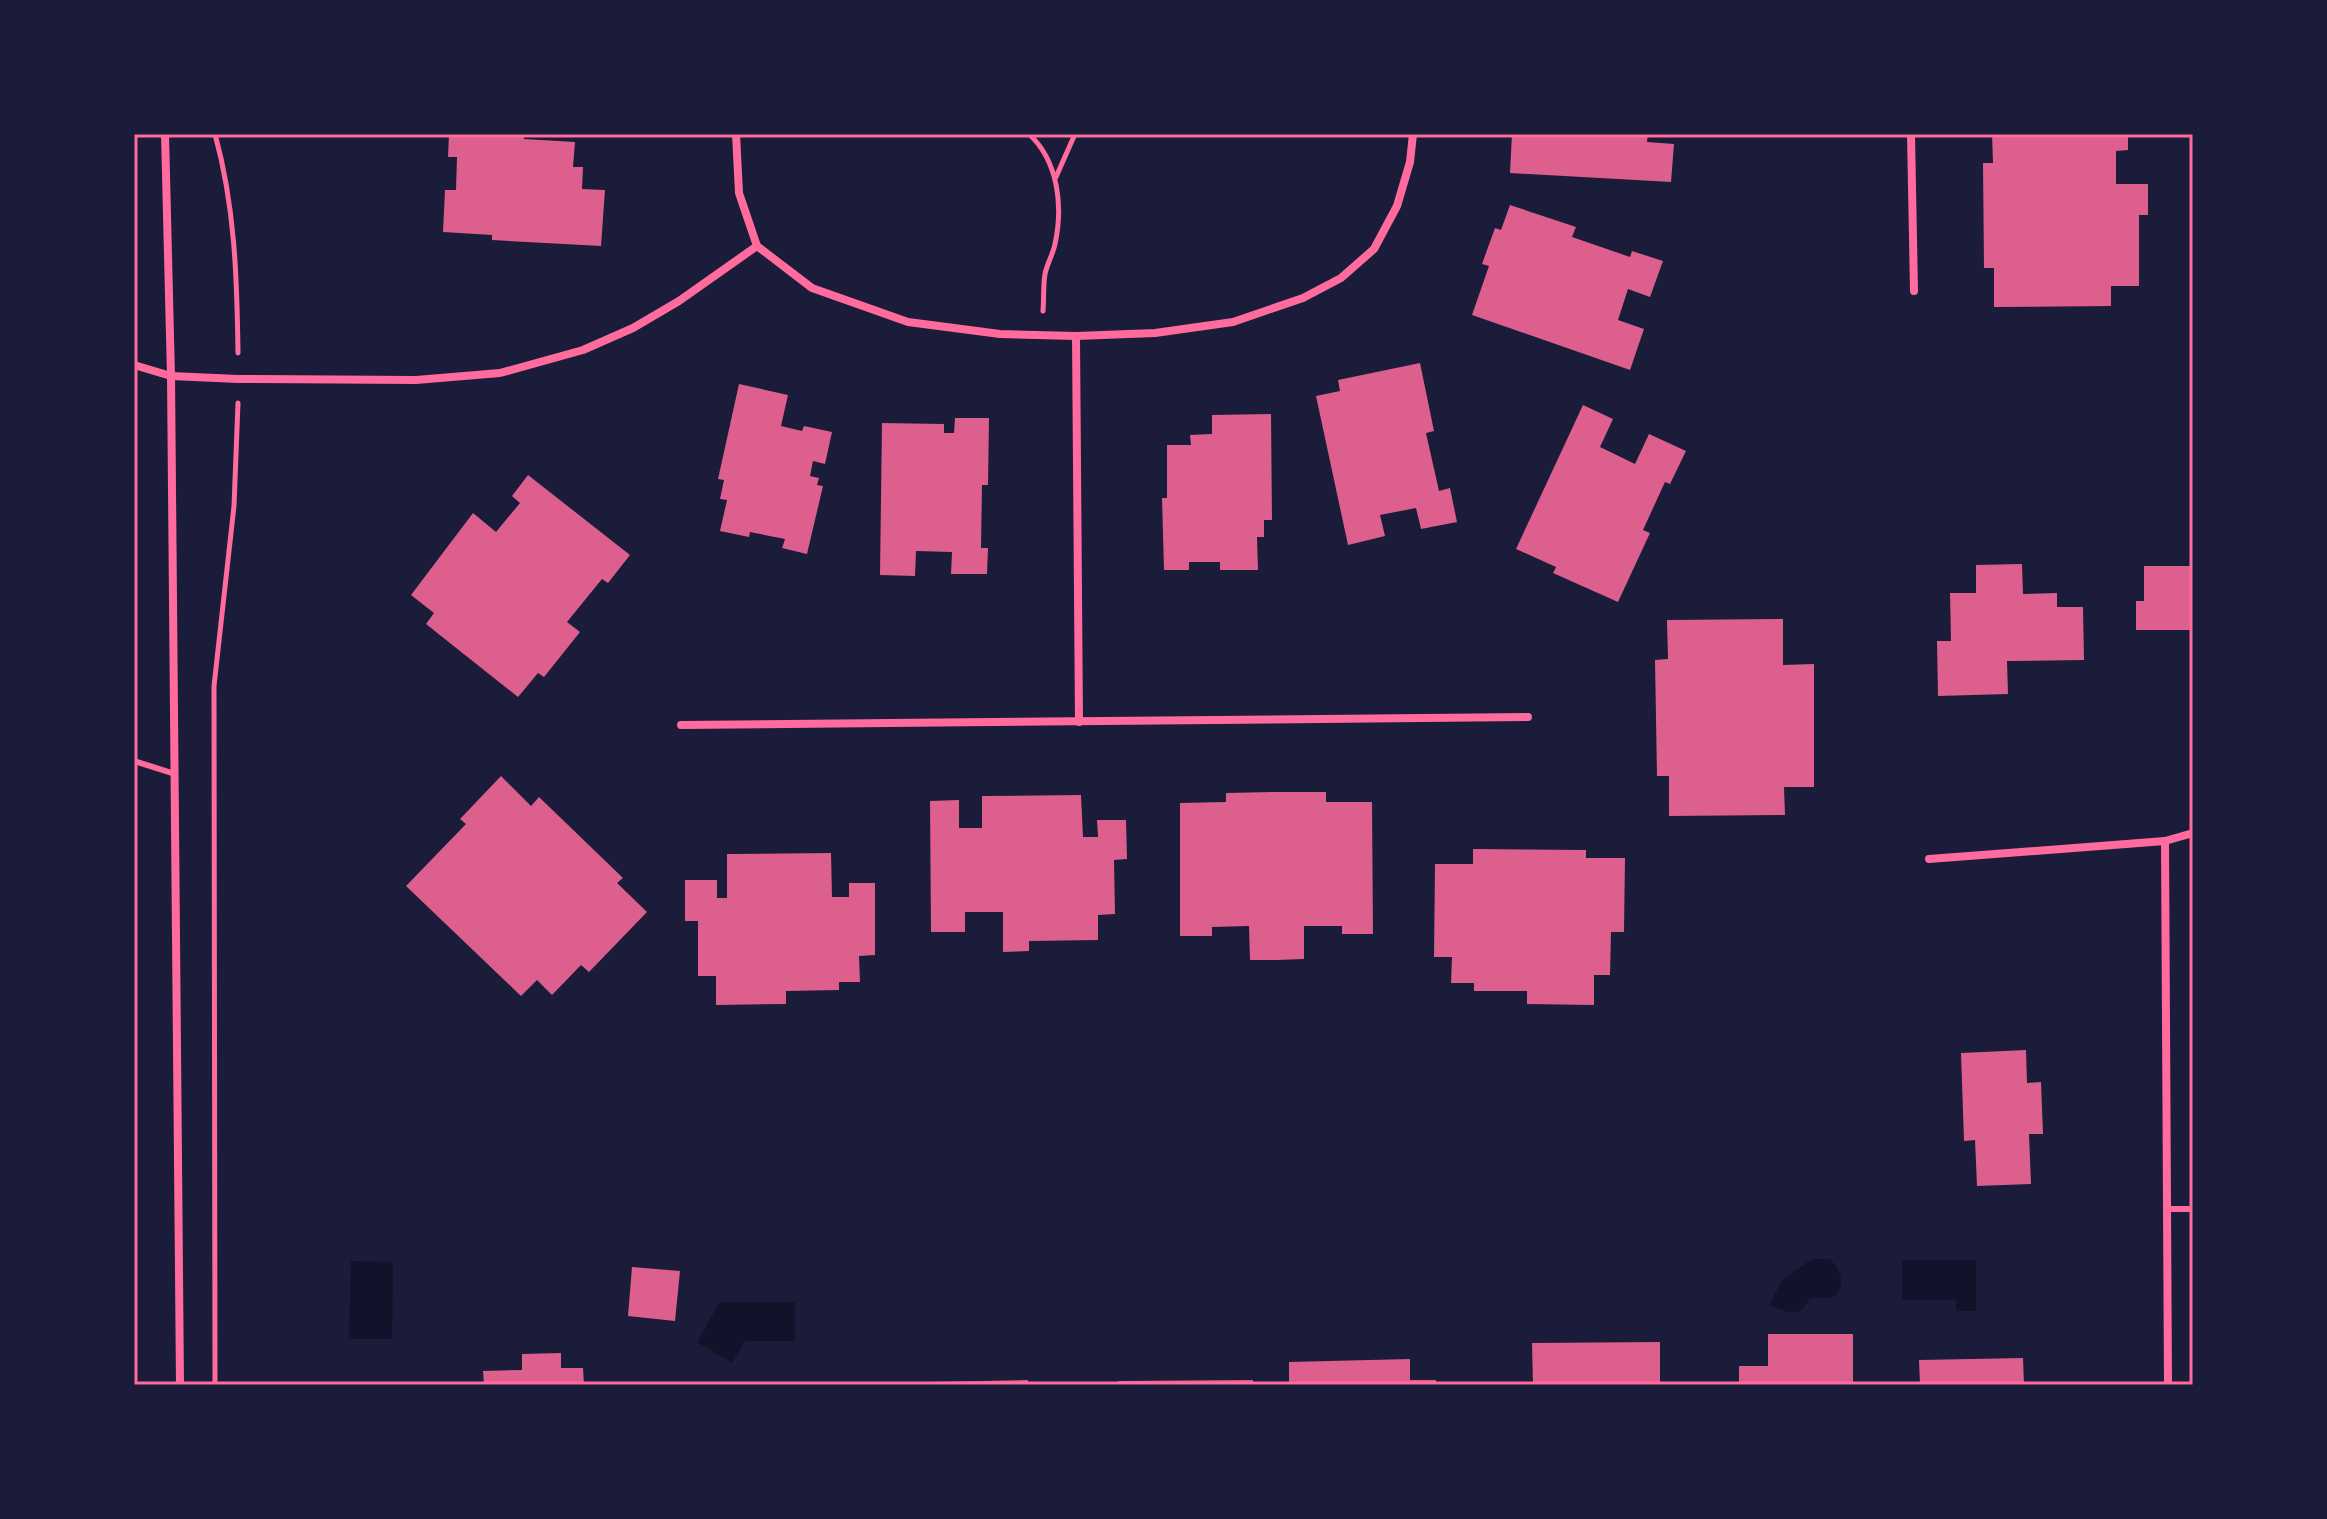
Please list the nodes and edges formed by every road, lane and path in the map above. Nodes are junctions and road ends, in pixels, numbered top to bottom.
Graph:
1 (165, 134) edge
2 (215, 134) edge
3 (736, 134) edge
4 (1029, 134) edge
5 (1075, 134) edge
6 (1413, 134) edge
7 (1911, 134) edge
8 (1056, 178) junction
9 (757, 246) junction
10 (1914, 291) dead end
11 (1043, 312) dead end
12 (1076, 336) junction
13 (238, 355) dead end
14 (134, 365) edge
15 (171, 376) junction
16 (238, 411) dead end
17 (1528, 717) dead end
18 (1079, 722) junction
19 (681, 725) dead end
20 (134, 761) edge
21 (175, 774) junction
22 (2193, 833) edge
23 (2165, 841) junction
24 (1929, 859) dead end
25 (2169, 1209) junction
26 (2193, 1209) edge
27 (180, 1385) edge
28 (215, 1385) edge
29 (2168, 1385) edge

1 - 15 street
2 - 13 path
3 - 9 street
4 - 8 path
5 - 8 path
6 - 12 street
7 - 10 street
8 - 11 path
9 - 12 street
9 - 15 street
12 - 18 street
14 - 15 street
15 - 21 street
16 - 28 path
17 - 18 street
18 - 19 street
20 - 21 lane
21 - 27 street
22 - 23 street
23 - 24 street
23 - 25 street
25 - 26 lane
25 - 29 street

